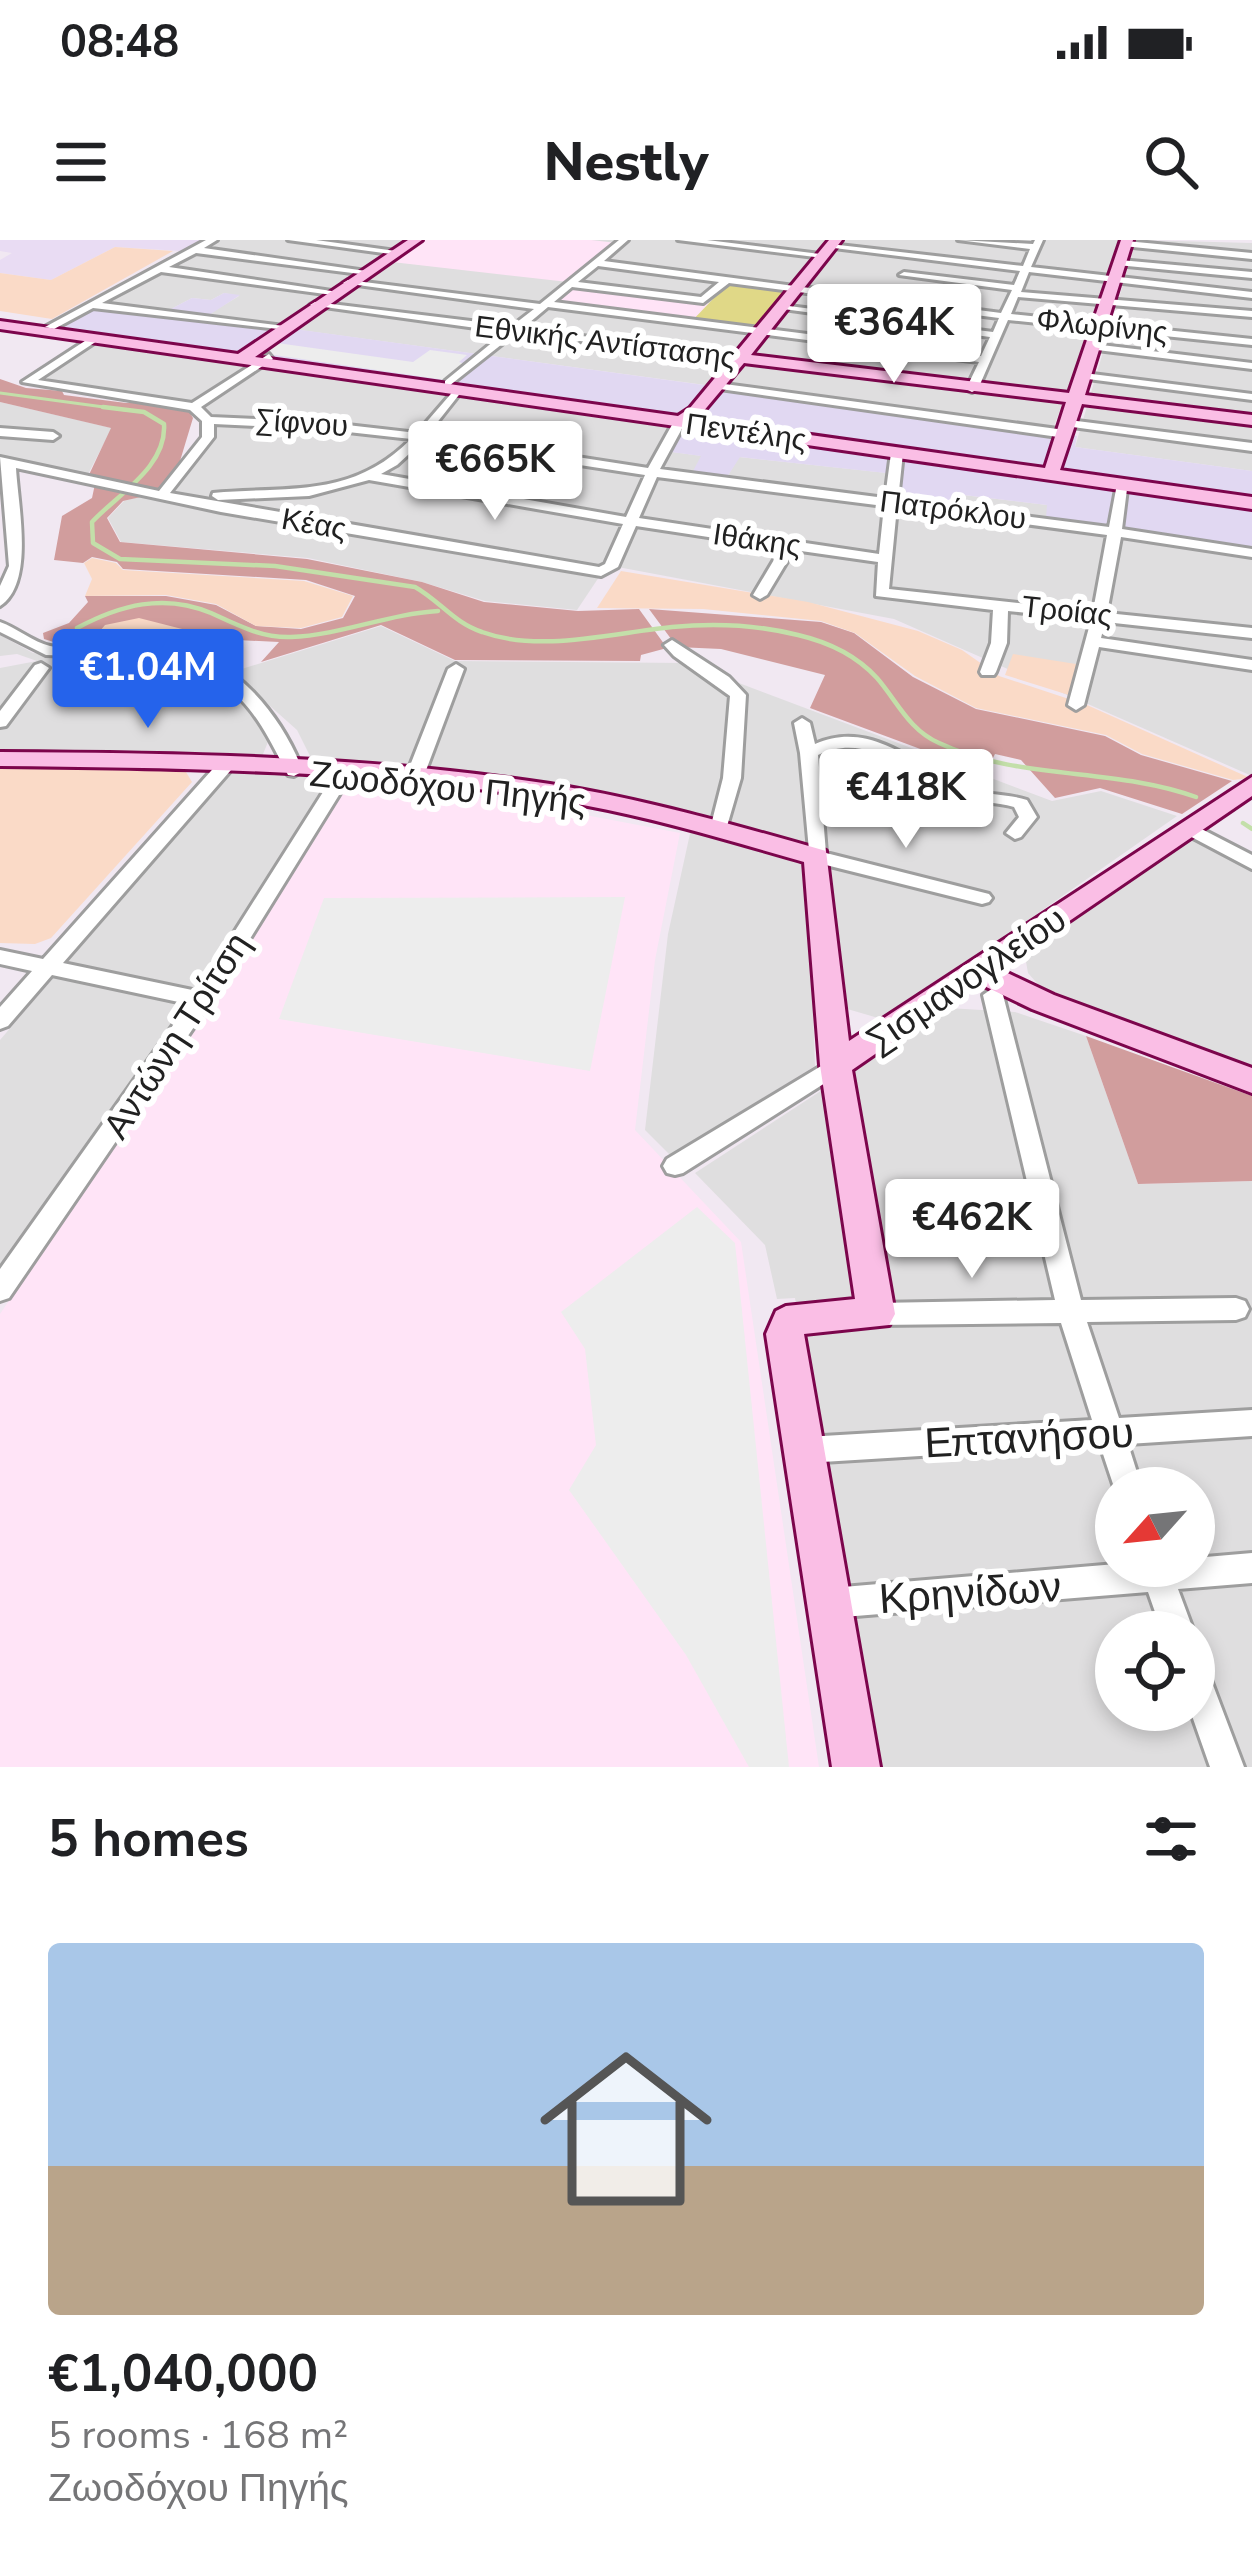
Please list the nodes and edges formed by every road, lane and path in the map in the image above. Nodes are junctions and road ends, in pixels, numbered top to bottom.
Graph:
1 (213, 240) edge
2 (292, 240) edge
3 (416, 240) edge
4 (624, 240) edge
5 (682, 240) edge
6 (962, 240) edge
7 (1127, 242) edge
8 (1037, 244) edge
9 (830, 247) edge
10 (195, 250) junction
11 (398, 252) junction
12 (1252, 256) edge
13 (916, 257) junction
14 (596, 263) junction
15 (1120, 263) junction
16 (160, 268) junction
17 (1025, 270) junction
18 (904, 275) junction
19 (1252, 275) edge
20 (370, 279) junction
21 (728, 279) junction
22 (1114, 281) junction
23 (570, 284) junction
24 (797, 288) junction
25 (1016, 291) junction
26 (343, 292) junction
27 (1252, 295) edge
28 (889, 300) junction
29 (1108, 302) junction
30 (92, 305) junction
31 (544, 305) junction
32 (781, 308) junction
33 (1252, 314) edge
34 (1003, 316) junction
35 (0, 323) edge
36 (1100, 326) junction
37 (50, 327) junction
38 (286, 327) junction
39 (514, 330) junction
40 (762, 331) junction
41 (994, 335) junction
42 (94, 338) junction
43 (1252, 342) edge
44 (1093, 347) junction
45 (255, 358) junction
46 (740, 358) junction
47 (986, 360) junction
48 (1252, 366) edge
49 (1084, 376) junction
50 (717, 386) junction
51 (452, 387) junction
52 (972, 389) junction
53 (1252, 397) edge
54 (1076, 400) junction
55 (194, 407) junction
56 (208, 420) junction
57 (1252, 420) edge
58 (684, 421) junction
59 (1067, 429) junction
60 (0, 432) edge
61 (52, 436) dead end
62 (420, 436) junction
63 (1252, 447) edge
64 (897, 453) junction
65 (4, 462) edge
66 (1055, 470) junction
67 (652, 472) junction
68 (370, 476) junction
69 (1123, 484) junction
70 (163, 493) junction
71 (1252, 499) edge
72 (225, 502) junction
73 (890, 503) junction
74 (629, 521) junction
75 (1115, 530) junction
76 (789, 546) junction
77 (1252, 554) edge
78 (884, 559) junction
79 (8, 566) edge
80 (760, 595) dead end
81 (0, 602) edge
82 (1001, 604) junction
83 (1099, 614) junction
84 (0, 626) edge
85 (1252, 633) edge
86 (1092, 641) junction
87 (31, 645) junction
88 (672, 645) dead end
89 (4, 654) dead end
90 (1252, 665) edge
91 (41, 668) dead end
92 (456, 669) dead end
93 (988, 672) dead end
94 (1076, 705) dead end
95 (0, 722) edge
96 (802, 723) dead end
97 (809, 753) junction
98 (0, 759) edge
99 (224, 766) junction
100 (294, 771) junction
101 (343, 774) junction
102 (412, 781) junction
103 (1252, 785) edge
104 (1189, 828) junction
105 (719, 829) junction
106 (1015, 833) dead end
107 (817, 856) junction
108 (1252, 862) edge
109 (982, 898) dead end
110 (1010, 950) junction
111 (0, 957) edge
112 (46, 965) junction
113 (979, 982) junction
114 (1034, 998) junction
115 (202, 1000) junction
116 (0, 1022) edge
117 (836, 1065) junction
118 (1252, 1081) edge
119 (675, 1166) dead end
120 (0, 1290) edge
121 (1070, 1309) junction
122 (1236, 1310) dead end
123 (876, 1314) junction
124 (1252, 1424) edge
125 (1110, 1433) junction
126 (806, 1450) junction
127 (1121, 1467) edge
128 (1252, 1568) edge
129 (1215, 1570) edge
130 (1095, 1578) edge
131 (831, 1603) junction
132 (1215, 1729) edge
133 (1252, 1766) edge
134 (856, 1767) edge
135 (1230, 1767) edge

1 - 10 street
2 - 11 street
3 - 11 street
4 - 14 street
5 - 9 street
6 - 8 street
7 - 12 street
7 - 15 street
8 - 17 street
9 - 13 street
9 - 24 street
10 - 16 street
10 - 20 street
11 - 20 street
13 - 17 street
13 - 18 street
14 - 21 street, Φλωρίνης
14 - 23 street
15 - 19 street
15 - 22 street
16 - 26 street, Εθνικής Αντίστασης
16 - 30 street
17 - 22 street
17 - 25 street
18 - 25 street
18 - 28 street
20 - 26 street
20 - 26 street
20 - 31 street
21 - 23 street
21 - 24 street, Φλωρίνης
22 - 27 street
22 - 29 street
23 - 31 street
24 - 28 street, Φλωρίνης
24 - 32 street
25 - 29 street
25 - 34 street
26 - 38 street
26 - 39 street, Εθνικής Αντίστασης
28 - 34 street, Φλωρίνης
29 - 33 street
29 - 36 street
30 - 37 street
30 - 38 street
31 - 39 street
31 - 40 street
32 - 40 street
32 - 41 street
34 - 36 street, Φλωρίνης
34 - 41 street
35 - 37 street, Πεντέλης
35 - 42 street, Πεντέλης
36 - 43 street, Φλωρίνης
36 - 44 street
37 - 45 street, Πεντέλης
38 - 45 street
39 - 46 street, Εθνικής Αντίστασης
39 - 51 street
40 - 46 street
40 - 47 street
41 - 47 street
42 - 45 street, Πεντέλης
42 - 55 street
44 - 48 street
44 - 49 street
45 - 51 street, Πεντέλης
45 - 55 street
46 - 50 street
46 - 52 street, Εθνικής Αντίστασης
47 - 52 street
49 - 53 street
49 - 54 street
50 - 58 street
50 - 59 street
51 - 58 street, Πεντέλης
51 - 62 street
52 - 54 street, Εθνικής Αντίστασης
54 - 57 street, Εθνικής Αντίστασης
54 - 59 street
55 - 56 street, Σίφνου
56 - 62 street, Σίφνου
56 - 70 street
58 - 64 street, Πεντέλης
58 - 66 street, Πεντέλης
58 - 67 street
59 - 63 street
59 - 66 street
60 - 61 street
62 - 67 street, Σίφνου
62 - 68 street
64 - 66 street, Πεντέλης
64 - 73 street
65 - 70 street, Κέας
65 - 79 street
66 - 69 street, Πεντέλης
66 - 71 street, Πεντέλης
67 - 73 street, Πατρόκλου
67 - 74 street
68 - 72 street
68 - 74 street, Ιθάκης
69 - 71 street, Πεντέλης
69 - 75 street
70 - 72 street, Κέας
72 - 74 street, Κέας
73 - 75 street, Πατρόκλου
73 - 78 street
74 - 76 street, Ιθάκης
75 - 77 street, Πατρόκλου
75 - 83 street
76 - 78 street, Ιθάκης
76 - 80 street
78 - 82 street, Τροίας
79 - 81 street
82 - 83 street, Τροίας
82 - 93 street
83 - 85 street, Τροίας
83 - 86 street
84 - 87 street
86 - 90 street
86 - 94 street
87 - 89 street
87 - 100 street
88 - 105 street
91 - 95 street
92 - 102 street
96 - 97 street
97 - 106 street
97 - 107 street
98 - 99 street, Ζωοδόχου Πηγής
99 - 100 street, Ζωοδόχου Πηγής
99 - 112 street
100 - 101 street, Ζωοδόχου Πηγής
101 - 102 street, Ζωοδόχου Πηγής
101 - 115 street, Αντώνη Τρίτση
102 - 105 street, Ζωοδόχου Πηγής
103 - 104 street, Σισμανογλείου
104 - 108 street
104 - 110 street, Σισμανογλείου
105 - 107 street, Ζωοδόχου Πηγής
107 - 109 street
107 - 117 street
110 - 113 street, Σισμανογλείου
110 - 114 street
111 - 112 street
112 - 115 street
112 - 116 street
113 - 114 street
113 - 117 street, Σισμανογλείου
113 - 121 street
114 - 118 street
115 - 120 street, Αντώνη Τρίτση
117 - 119 street, Σισμανογλείου
117 - 123 street
121 - 122 street
121 - 123 street
121 - 125 street
123 - 126 street
124 - 125 street, Επτανήσου
125 - 126 street, Επτανήσου
125 - 127 street
126 - 131 street
128 - 129 street, Κρηνίδων
130 - 131 street, Κρηνίδων
131 - 134 street
132 - 135 street
133 - 135 street

